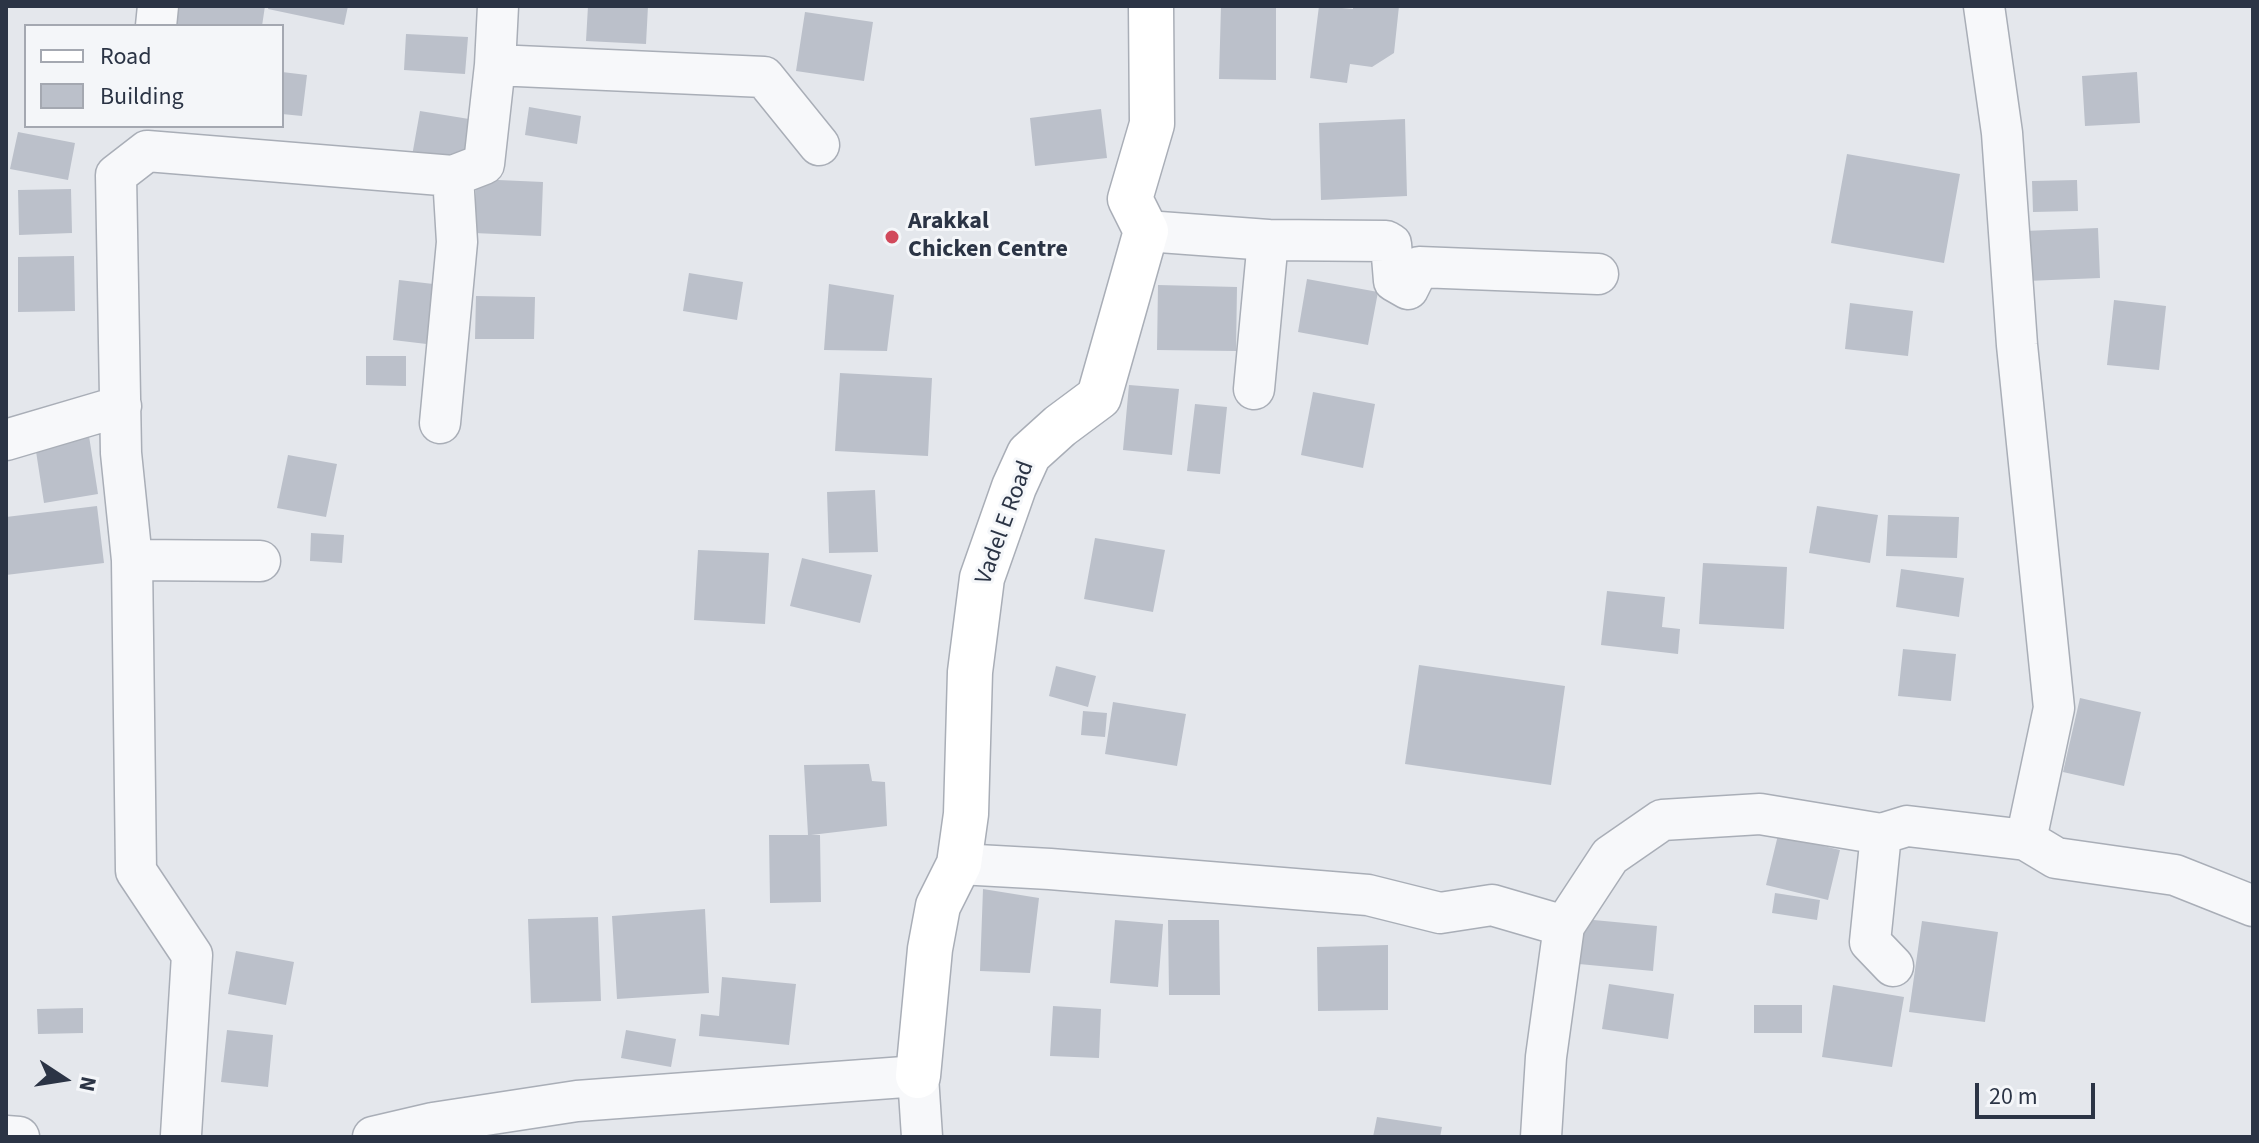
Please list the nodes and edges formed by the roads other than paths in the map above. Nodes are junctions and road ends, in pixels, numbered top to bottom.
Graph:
1 (498, 6) edge
2 (1151, 6) edge
3 (1984, 6) edge
4 (495, 65) junction
5 (148, 139) edge
6 (819, 145) dead end
7 (453, 176) junction
8 (1146, 231) junction
9 (1268, 240) junction
10 (1598, 274) dead end
11 (1254, 389) dead end
12 (121, 406) junction
13 (440, 423) dead end
14 (6, 440) edge
15 (132, 560) junction
16 (260, 561) dead end
17 (1881, 834) junction
18 (2026, 840) junction
19 (959, 864) junction
20 (2251, 902) edge
21 (1564, 926) junction
22 (1893, 966) dead end
23 (918, 1076) junction
24 (6, 1136) edge
25 (186, 1136) edge
26 (19, 1137) edge
27 (373, 1137) edge
28 (922, 1137) edge
29 (1541, 1137) edge

1 - 4 street
2 - 8 street
3 - 18 street
4 - 6 street
4 - 7 street
5 - 7 street
5 - 12 street
7 - 13 street
8 - 9 street
8 - 19 street, Vadel E Road
9 - 10 street
9 - 11 street
12 - 14 street
12 - 15 street
15 - 16 street
15 - 25 street
17 - 18 street
17 - 21 street
17 - 22 street
18 - 20 street
19 - 21 street
19 - 23 street, Vadel E Road
21 - 29 street
23 - 27 street
23 - 28 street
24 - 26 street

